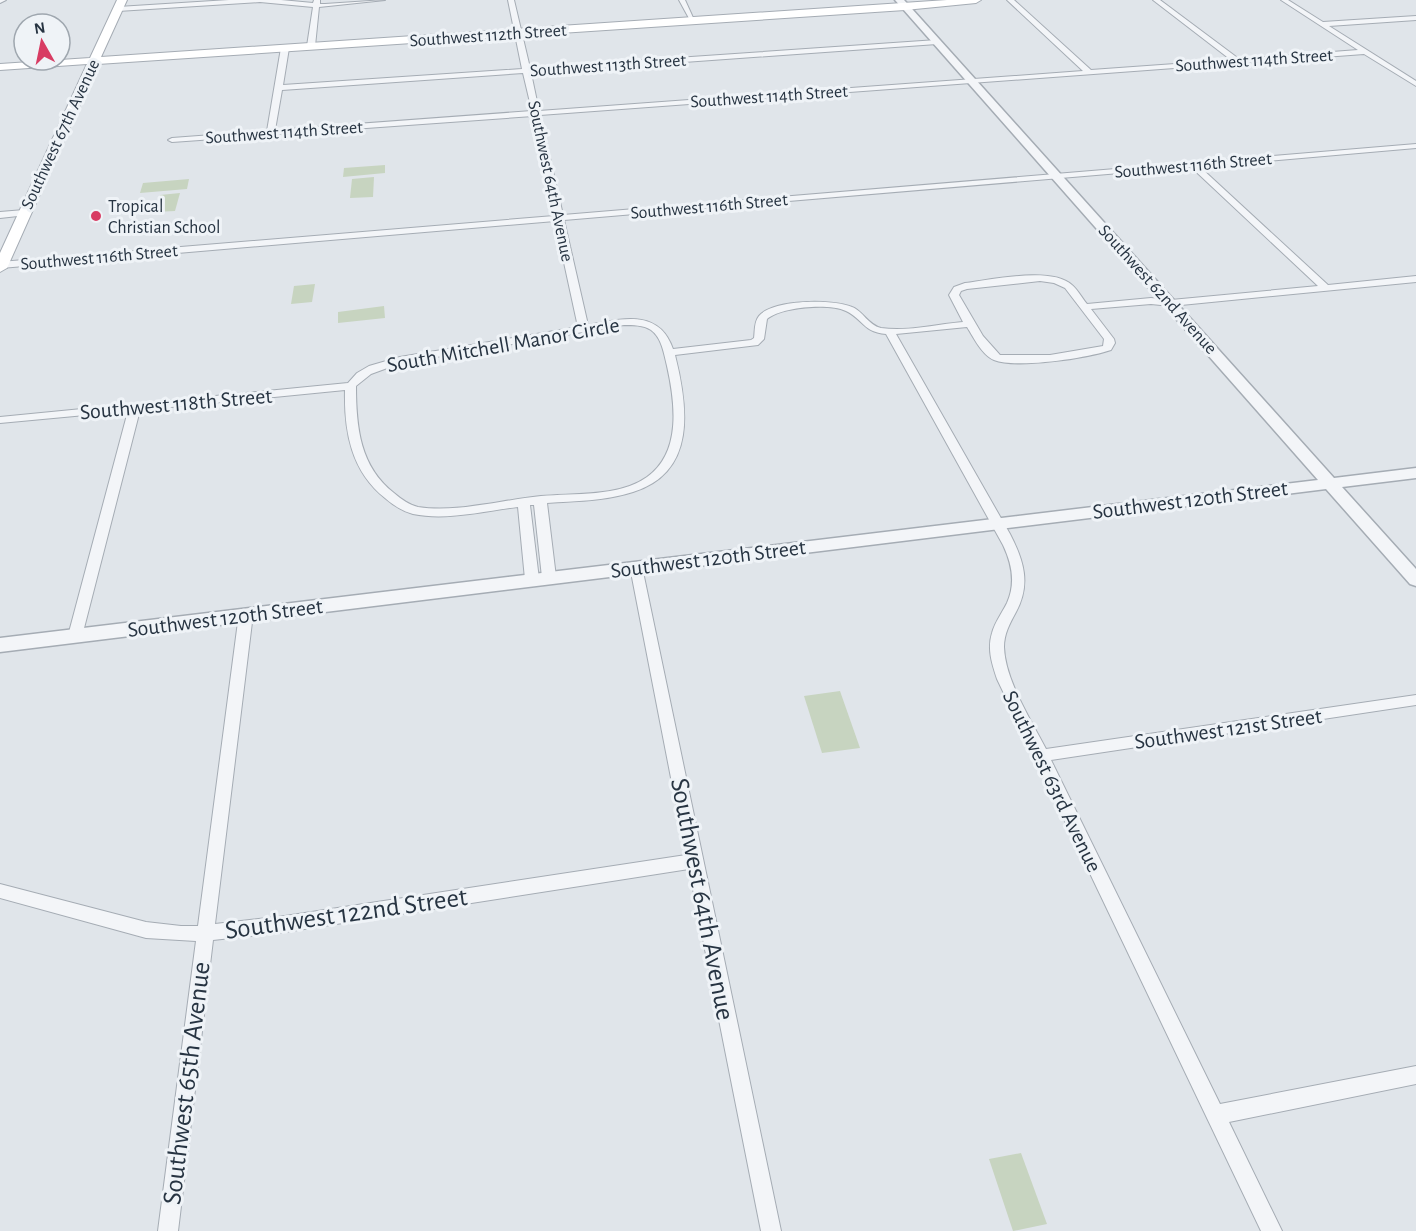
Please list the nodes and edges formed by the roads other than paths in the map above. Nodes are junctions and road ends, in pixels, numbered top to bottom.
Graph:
1 (382, 0) edge
2 (511, 0) edge
3 (682, 0) edge
4 (976, 0) edge
5 (1010, 0) edge
6 (1156, 0) edge
7 (1284, 0) edge
8 (317, 3) edge
9 (120, 4) edge
10 (902, 4) edge
11 (1416, 18) edge
12 (693, 21) junction
13 (1322, 24) junction
14 (518, 33) junction
15 (937, 42) junction
16 (311, 46) junction
17 (285, 48) junction
18 (1366, 52) junction
19 (93, 61) junction
20 (1238, 62) junction
21 (0, 67) edge
22 (527, 70) junction
23 (1089, 72) junction
24 (1416, 76) edge
25 (1405, 77) junction
26 (971, 81) junction
27 (1416, 84) edge
28 (279, 88) junction
29 (536, 113) junction
30 (272, 133) junction
31 (172, 140) dead end
32 (1416, 146) edge
33 (1193, 165) junction
34 (1057, 176) junction
35 (24, 213) junction
36 (0, 215) edge
37 (559, 219) junction
38 (1, 267) edge
39 (1416, 279) edge
40 (1326, 288) junction
41 (1171, 303) junction
42 (1088, 312) junction
43 (971, 324) junction
44 (583, 327) junction
45 (889, 331) junction
46 (669, 353) junction
47 (351, 386) junction
48 (135, 406) junction
49 (0, 420) edge
50 (1416, 473) edge
51 (1331, 483) junction
52 (540, 500) junction
53 (525, 502) junction
54 (997, 523) junction
55 (636, 567) junction
56 (541, 578) junction
57 (1416, 580) edge
58 (246, 614) junction
59 (75, 636) junction
60 (0, 645) edge
61 (1416, 700) edge
62 (1040, 756) junction
63 (694, 861) junction
64 (0, 891) edge
65 (205, 933) junction
66 (1416, 1076) edge
67 (1215, 1115) junction
68 (168, 1231) edge
69 (771, 1231) edge
70 (1272, 1231) edge

1 - 8 street
2 - 14 street, Southwest 64th Avenue
3 - 12 street
4 - 10 main road, Southwest 112th Street
5 - 23 street
6 - 20 street
7 - 13 street
8 - 9 street
8 - 16 street
9 - 19 main road, Southwest 67th Avenue
10 - 12 main road, Southwest 112th Street
10 - 15 street, Southwest 62nd Avenue
11 - 13 street
12 - 14 main road, Southwest 112th Street
13 - 18 street
14 - 16 main road, Southwest 112th Street
14 - 22 street, Southwest 64th Avenue
15 - 22 street, Southwest 113th Street
15 - 26 street, Southwest 62nd Avenue
16 - 17 main road, Southwest 112th Street
17 - 19 main road, Southwest 112th Street
17 - 28 street
18 - 20 street, Southwest 114th Street
18 - 25 street
19 - 21 main road, Southwest 112th Street
19 - 35 main road, Southwest 67th Avenue
20 - 23 street, Southwest 114th Street
22 - 28 street, Southwest 113th Street
22 - 29 street, Southwest 64th Avenue
23 - 26 street, Southwest 114th Street
24 - 25 street
25 - 27 street
26 - 29 street, Southwest 114th Street
26 - 34 street, Southwest 62nd Avenue
28 - 30 street
29 - 30 street, Southwest 114th Street
29 - 37 street, Southwest 64th Avenue
30 - 31 street, Southwest 114th Street
32 - 33 street, Southwest 116th Street
33 - 34 street, Southwest 116th Street
33 - 40 street
34 - 37 street, Southwest 116th Street
34 - 41 street, Southwest 62nd Avenue
35 - 36 street
35 - 38 main road, Southwest 67th Avenue
37 - 38 street, Southwest 116th Street
37 - 44 street, Southwest 64th Avenue
39 - 40 street
40 - 41 street
41 - 42 street
41 - 51 street, Southwest 62nd Avenue
42 - 43 street
42 - 43 street
43 - 45 street
44 - 46 street, South Mitchell Manor Circle
44 - 47 street, South Mitchell Manor Circle
45 - 46 street
45 - 54 street, Southwest 63rd Avenue
46 - 52 street, South Mitchell Manor Circle
47 - 48 street, Southwest 118th Street
47 - 53 street, South Mitchell Manor Circle
48 - 49 street, Southwest 118th Street
48 - 59 street
50 - 51 street, Southwest 120th Street
51 - 54 street, Southwest 120th Street
51 - 57 street, Southwest 62nd Avenue
52 - 53 street, South Mitchell Manor Circle
52 - 56 street
53 - 56 street
54 - 55 street, Southwest 120th Street
54 - 62 street, Southwest 63rd Avenue
55 - 56 street, Southwest 120th Street
55 - 63 street, Southwest 64th Avenue
56 - 58 street, Southwest 120th Street
58 - 59 street, Southwest 120th Street
58 - 65 street, Southwest 65th Avenue
59 - 60 street, Southwest 120th Street
61 - 62 street, Southwest 121st Street
62 - 67 street, Southwest 63rd Avenue
63 - 65 street, Southwest 122nd Street
63 - 69 street, Southwest 64th Avenue
64 - 65 street, Southwest 122nd Street
65 - 68 street, Southwest 65th Avenue
66 - 67 street
67 - 70 street, Southwest 63rd Avenue

